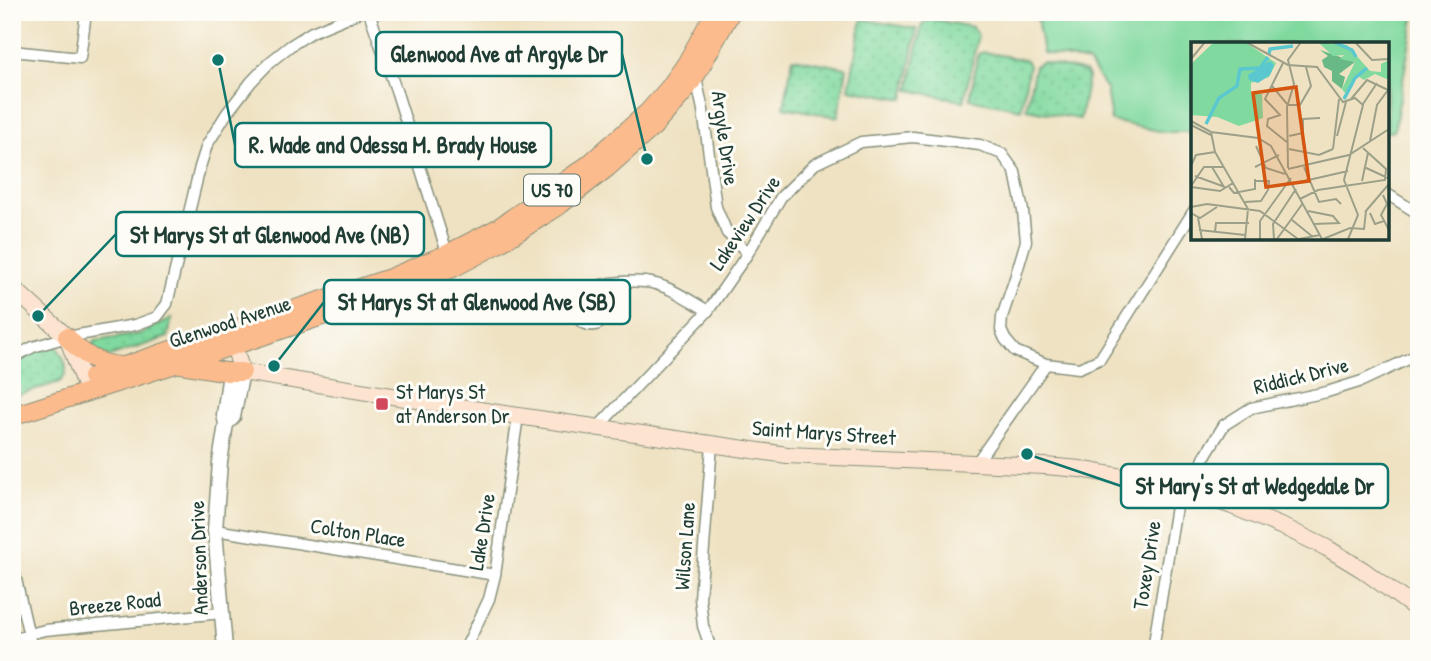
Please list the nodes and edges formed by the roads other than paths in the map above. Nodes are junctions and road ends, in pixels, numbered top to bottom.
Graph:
1 (86, 12) edge
2 (360, 12) edge
3 (369, 12) edge
4 (715, 12) edge
5 (731, 12) edge
6 (12, 51) edge
7 (691, 69) junction
8 (1389, 195) edge
9 (1419, 214) edge
10 (1191, 215) edge
11 (748, 253) junction
12 (450, 261) junction
13 (622, 282) junction
14 (12, 287) edge
15 (708, 311) junction
16 (67, 337) junction
17 (225, 340) junction
18 (1419, 354) edge
19 (12, 358) edge
20 (176, 363) junction
21 (1046, 364) junction
22 (125, 366) junction
23 (234, 372) junction
24 (85, 386) junction
25 (12, 403) edge
26 (12, 416) edge
27 (517, 416) junction
28 (597, 428) junction
29 (712, 445) junction
30 (977, 462) junction
31 (1185, 490) junction
32 (215, 530) junction
33 (12, 562) edge
34 (495, 575) junction
35 (1419, 611) edge
36 (222, 613) junction
37 (29, 634) junction
38 (12, 641) edge
39 (32, 649) edge
40 (225, 649) edge
41 (465, 649) edge
42 (711, 649) edge
43 (1153, 649) edge

1 - 6 street
2 - 16 street
3 - 12 street
4 - 7 main road, Glenwood Avenue / US 70
5 - 7 main road, Glenwood Avenue / US 70
7 - 11 street, Argyle Drive
7 - 12 main road, Glenwood Avenue / US 70
8 - 9 street
10 - 21 street, Lakeview Drive
11 - 15 street, Lakeview Drive
11 - 21 street, Lakeview Drive
12 - 17 main road, Glenwood Avenue / US 70
13 - 13 street
13 - 15 street
14 - 16 main road
15 - 28 street, Lakeview Drive
16 - 19 street
16 - 22 main road
16 - 24 main road
17 - 20 main road, Glenwood Avenue / US 70
17 - 22 main road, Glenwood Avenue / US 70
17 - 23 main road
18 - 31 street, Riddick Drive
20 - 23 main road
20 - 24 main road, Glenwood Avenue / US 70
21 - 30 street
22 - 24 main road, Glenwood Avenue / US 70
23 - 27 main road, Saint Marys Street
23 - 32 street, Anderson Drive
24 - 25 main road, Glenwood Avenue / US 70
24 - 26 main road, Glenwood Avenue / US 70
27 - 28 main road, Saint Marys Street
27 - 34 street, Lake Drive
28 - 29 main road, Saint Marys Street
29 - 30 main road, Saint Marys Street
29 - 42 street, Wilson Lane
30 - 31 main road, Saint Marys Street
31 - 35 main road, Saint Marys Street
31 - 43 street, Toxey Drive
32 - 34 street, Colton Place
32 - 36 street, Anderson Drive
33 - 37 street
34 - 41 street, Lake Drive
36 - 37 street, Breeze Road
36 - 40 street, Anderson Drive
37 - 38 street, Breeze Road
37 - 39 street

